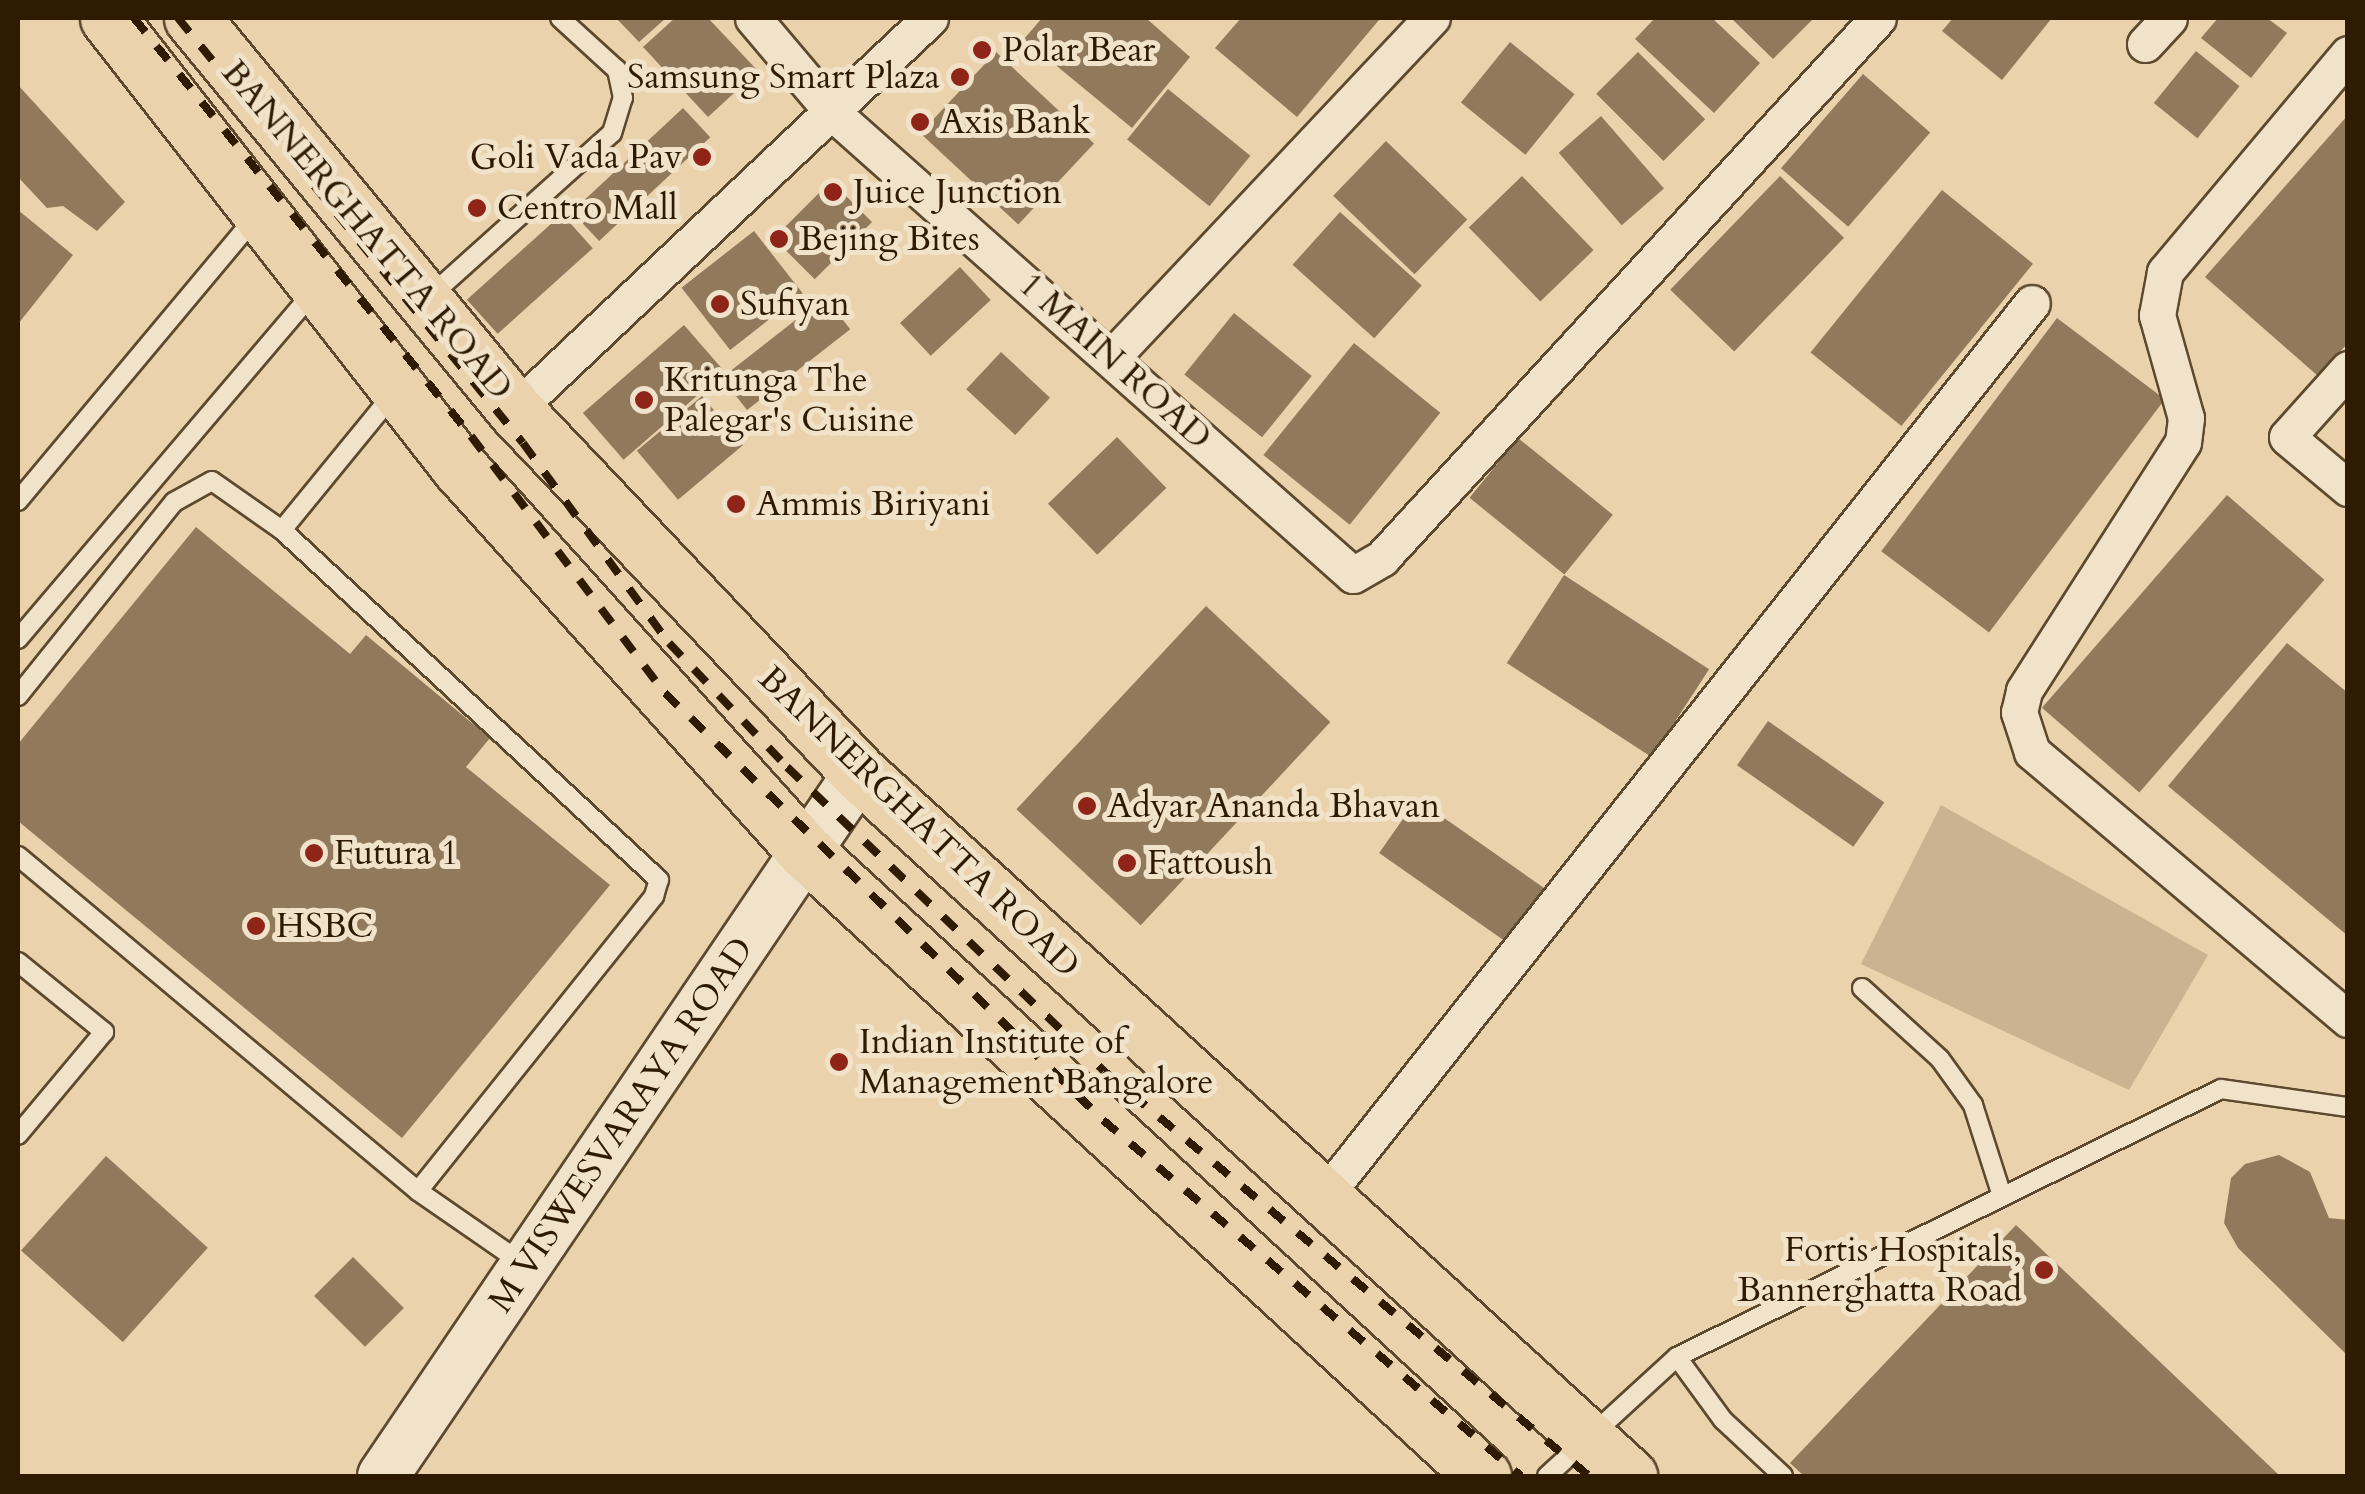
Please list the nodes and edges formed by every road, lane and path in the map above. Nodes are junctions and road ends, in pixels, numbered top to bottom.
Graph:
1 (108, 18) edge
2 (192, 18) edge
3 (560, 18) edge
4 (753, 18) edge
5 (930, 18) edge
6 (1432, 18) edge
7 (1878, 18) edge
8 (2169, 18) edge
9 (2145, 44) dead end
10 (2348, 54) edge
11 (834, 114) junction
12 (260, 212) junction
13 (318, 286) junction
14 (423, 303) junction
15 (2032, 304) dead end
16 (1112, 356) junction
17 (2348, 369) edge
18 (398, 390) junction
19 (515, 410) junction
20 (2348, 488) edge
21 (18, 500) edge
22 (282, 530) junction
23 (18, 639) edge
24 (18, 696) edge
25 (858, 773) junction
26 (805, 850) junction
27 (18, 856) edge
28 (18, 962) edge
29 (1862, 988) dead end
30 (2348, 1019) edge
31 (2348, 1107) edge
32 (18, 1135) edge
33 (418, 1192) junction
34 (2001, 1193) junction
35 (1322, 1200) junction
36 (527, 1266) junction
37 (1677, 1357) junction
38 (1584, 1434) junction
39 (384, 1476) edge
40 (1482, 1476) edge
41 (1547, 1476) edge
42 (1629, 1476) edge
43 (1784, 1476) edge

1 - 12 main road, BANNERGHATTA ROAD
2 - 14 main road, BANNERGHATTA ROAD
3 - 14 lane
4 - 11 street, 1 MAIN ROAD
5 - 11 street
6 - 16 street
7 - 16 street, 1 MAIN ROAD
8 - 9 street
10 - 30 street
11 - 16 street, 1 MAIN ROAD
11 - 19 street
12 - 13 main road, BANNERGHATTA ROAD
12 - 21 lane
13 - 18 main road, BANNERGHATTA ROAD
13 - 23 lane
14 - 19 main road, BANNERGHATTA ROAD
15 - 35 street
17 - 20 street
18 - 22 lane
18 - 26 main road, BANNERGHATTA ROAD
19 - 25 main road, BANNERGHATTA ROAD
22 - 24 lane
22 - 33 lane
25 - 26 street, M VISWESVARAYA ROAD
25 - 35 main road, BANNERGHATTA ROAD
26 - 36 street, M VISWESVARAYA ROAD
26 - 40 main road, BANNERGHATTA ROAD
27 - 33 lane
28 - 32 lane
29 - 34 lane
31 - 34 lane
33 - 36 lane
34 - 37 lane
35 - 38 main road, BANNERGHATTA ROAD
36 - 39 street, M VISWESVARAYA ROAD
37 - 38 lane
37 - 43 lane
38 - 41 lane
38 - 42 main road, BANNERGHATTA ROAD

